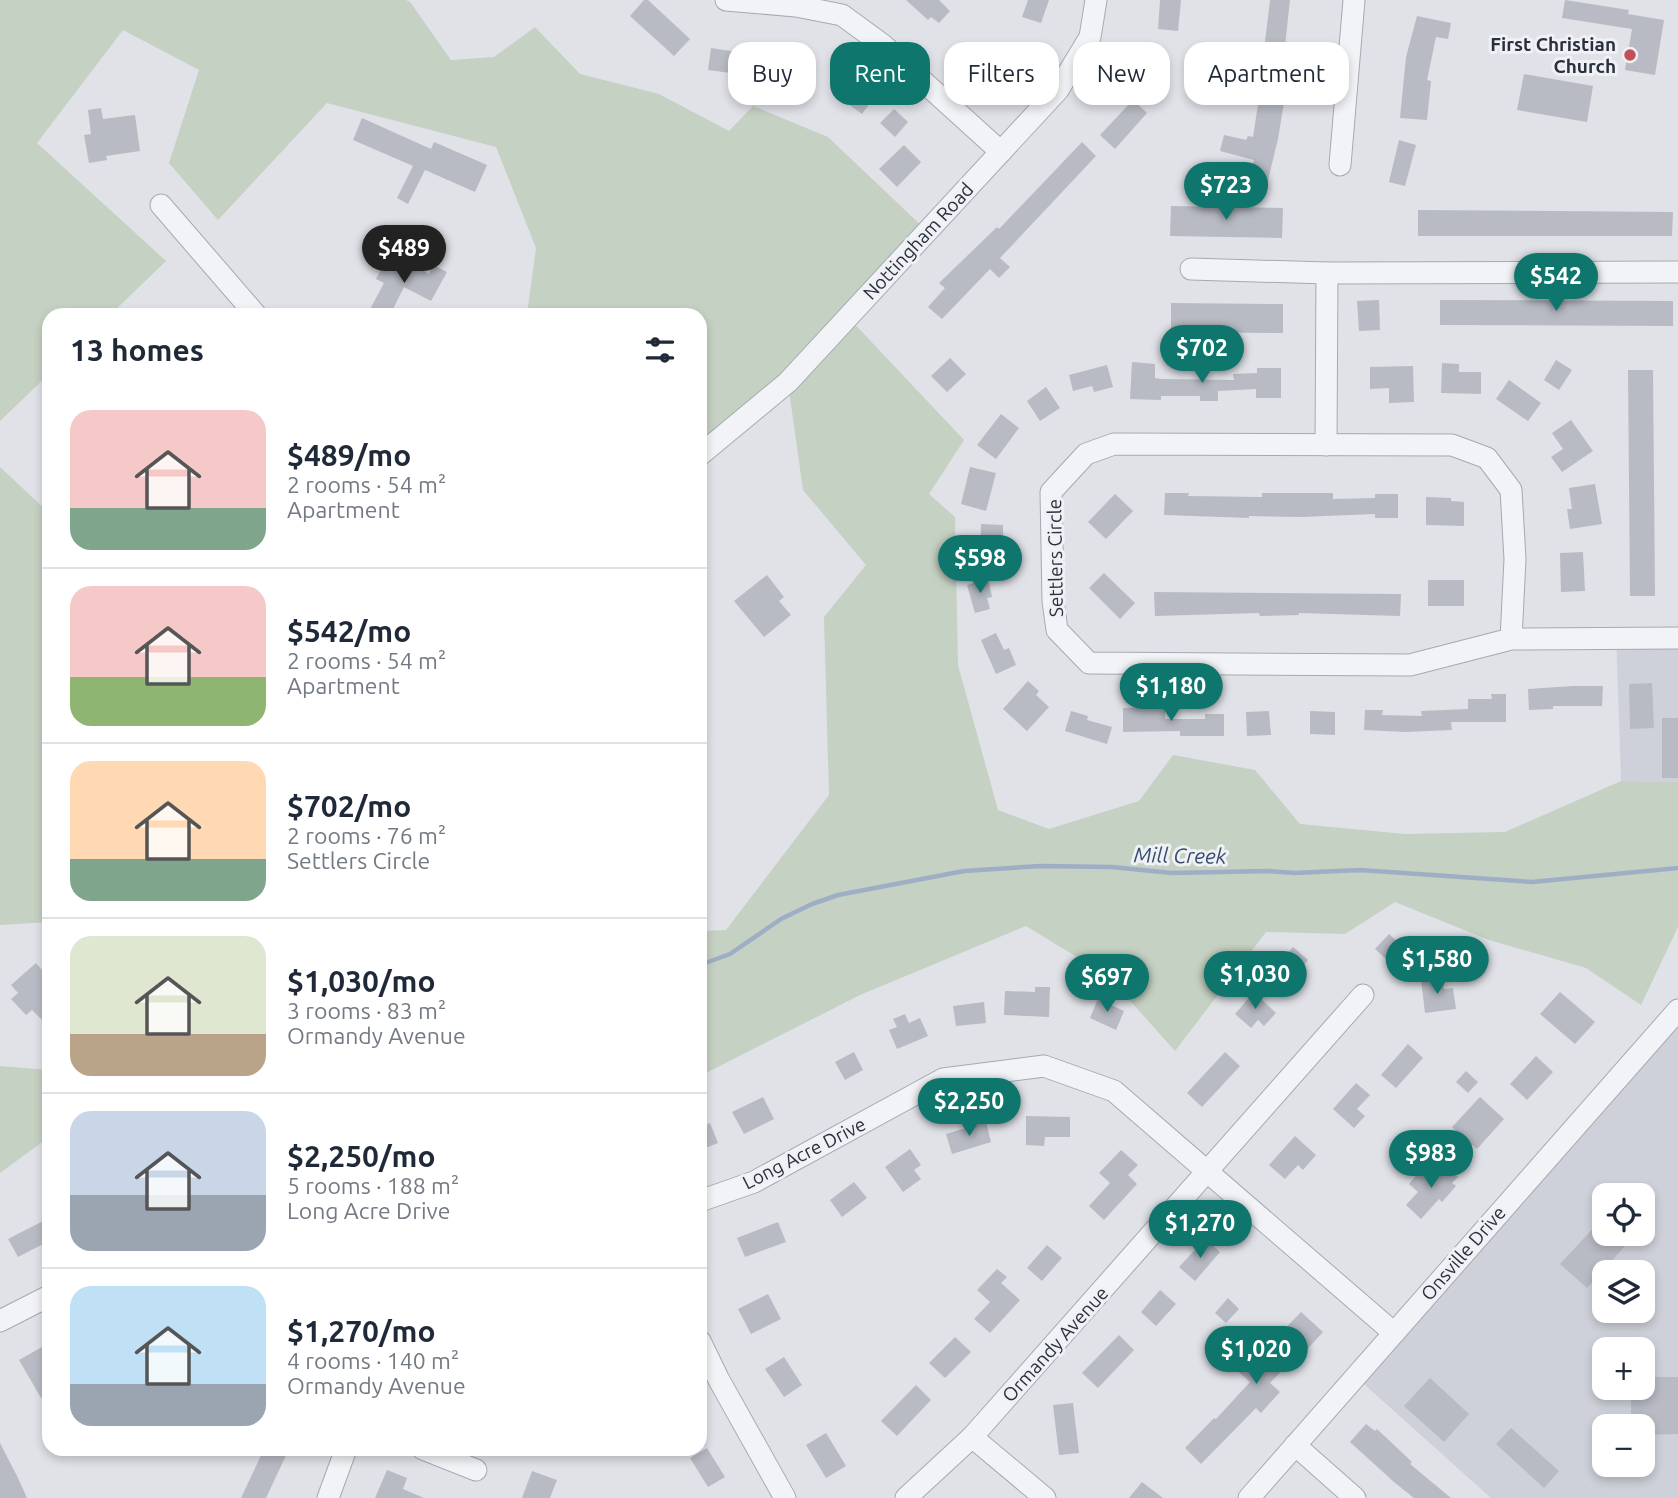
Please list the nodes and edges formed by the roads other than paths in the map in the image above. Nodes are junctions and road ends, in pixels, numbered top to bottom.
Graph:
1 (726, 0) edge
2 (1096, 0) edge
3 (1354, 0) edge
4 (1001, 152) junction
5 (1340, 165) dead end
6 (161, 205) dead end
7 (1191, 269) dead end
8 (1678, 272) edge
9 (1327, 273) junction
10 (248, 308) edge
11 (1326, 444) junction
12 (707, 450) edge
13 (1678, 638) edge
14 (1511, 639) junction
15 (1363, 995) dead end
16 (1678, 1010) edge
17 (1208, 1171) junction
18 (707, 1199) edge
19 (42, 1300) edge
20 (0, 1321) edge
21 (1394, 1333) junction
22 (707, 1355) edge
23 (972, 1437) junction
24 (1295, 1445) junction
25 (343, 1456) edge
26 (441, 1456) edge
27 (476, 1470) dead end
28 (328, 1498) edge
29 (785, 1498) edge
30 (906, 1498) edge
31 (1045, 1498) edge
32 (1249, 1498) edge
33 (1355, 1498) edge

1 - 4 street
2 - 4 street, Nottingham Road
3 - 5 street
4 - 12 street, Nottingham Road
6 - 10 street
7 - 9 street
8 - 9 street
9 - 11 street
11 - 14 street, Settlers Circle
11 - 14 street, Settlers Circle
13 - 14 street, Settlers Circle
15 - 17 street, Ormandy Avenue
16 - 21 street, Onsville Drive
17 - 18 street, Long Acre Drive
17 - 21 street, Long Acre Drive
17 - 23 street, Ormandy Avenue
19 - 20 street
21 - 24 street, Onsville Drive
22 - 29 street
23 - 30 street, Ormandy Avenue
23 - 31 street
24 - 32 street, Onsville Drive
24 - 33 street
25 - 28 street
26 - 27 street

